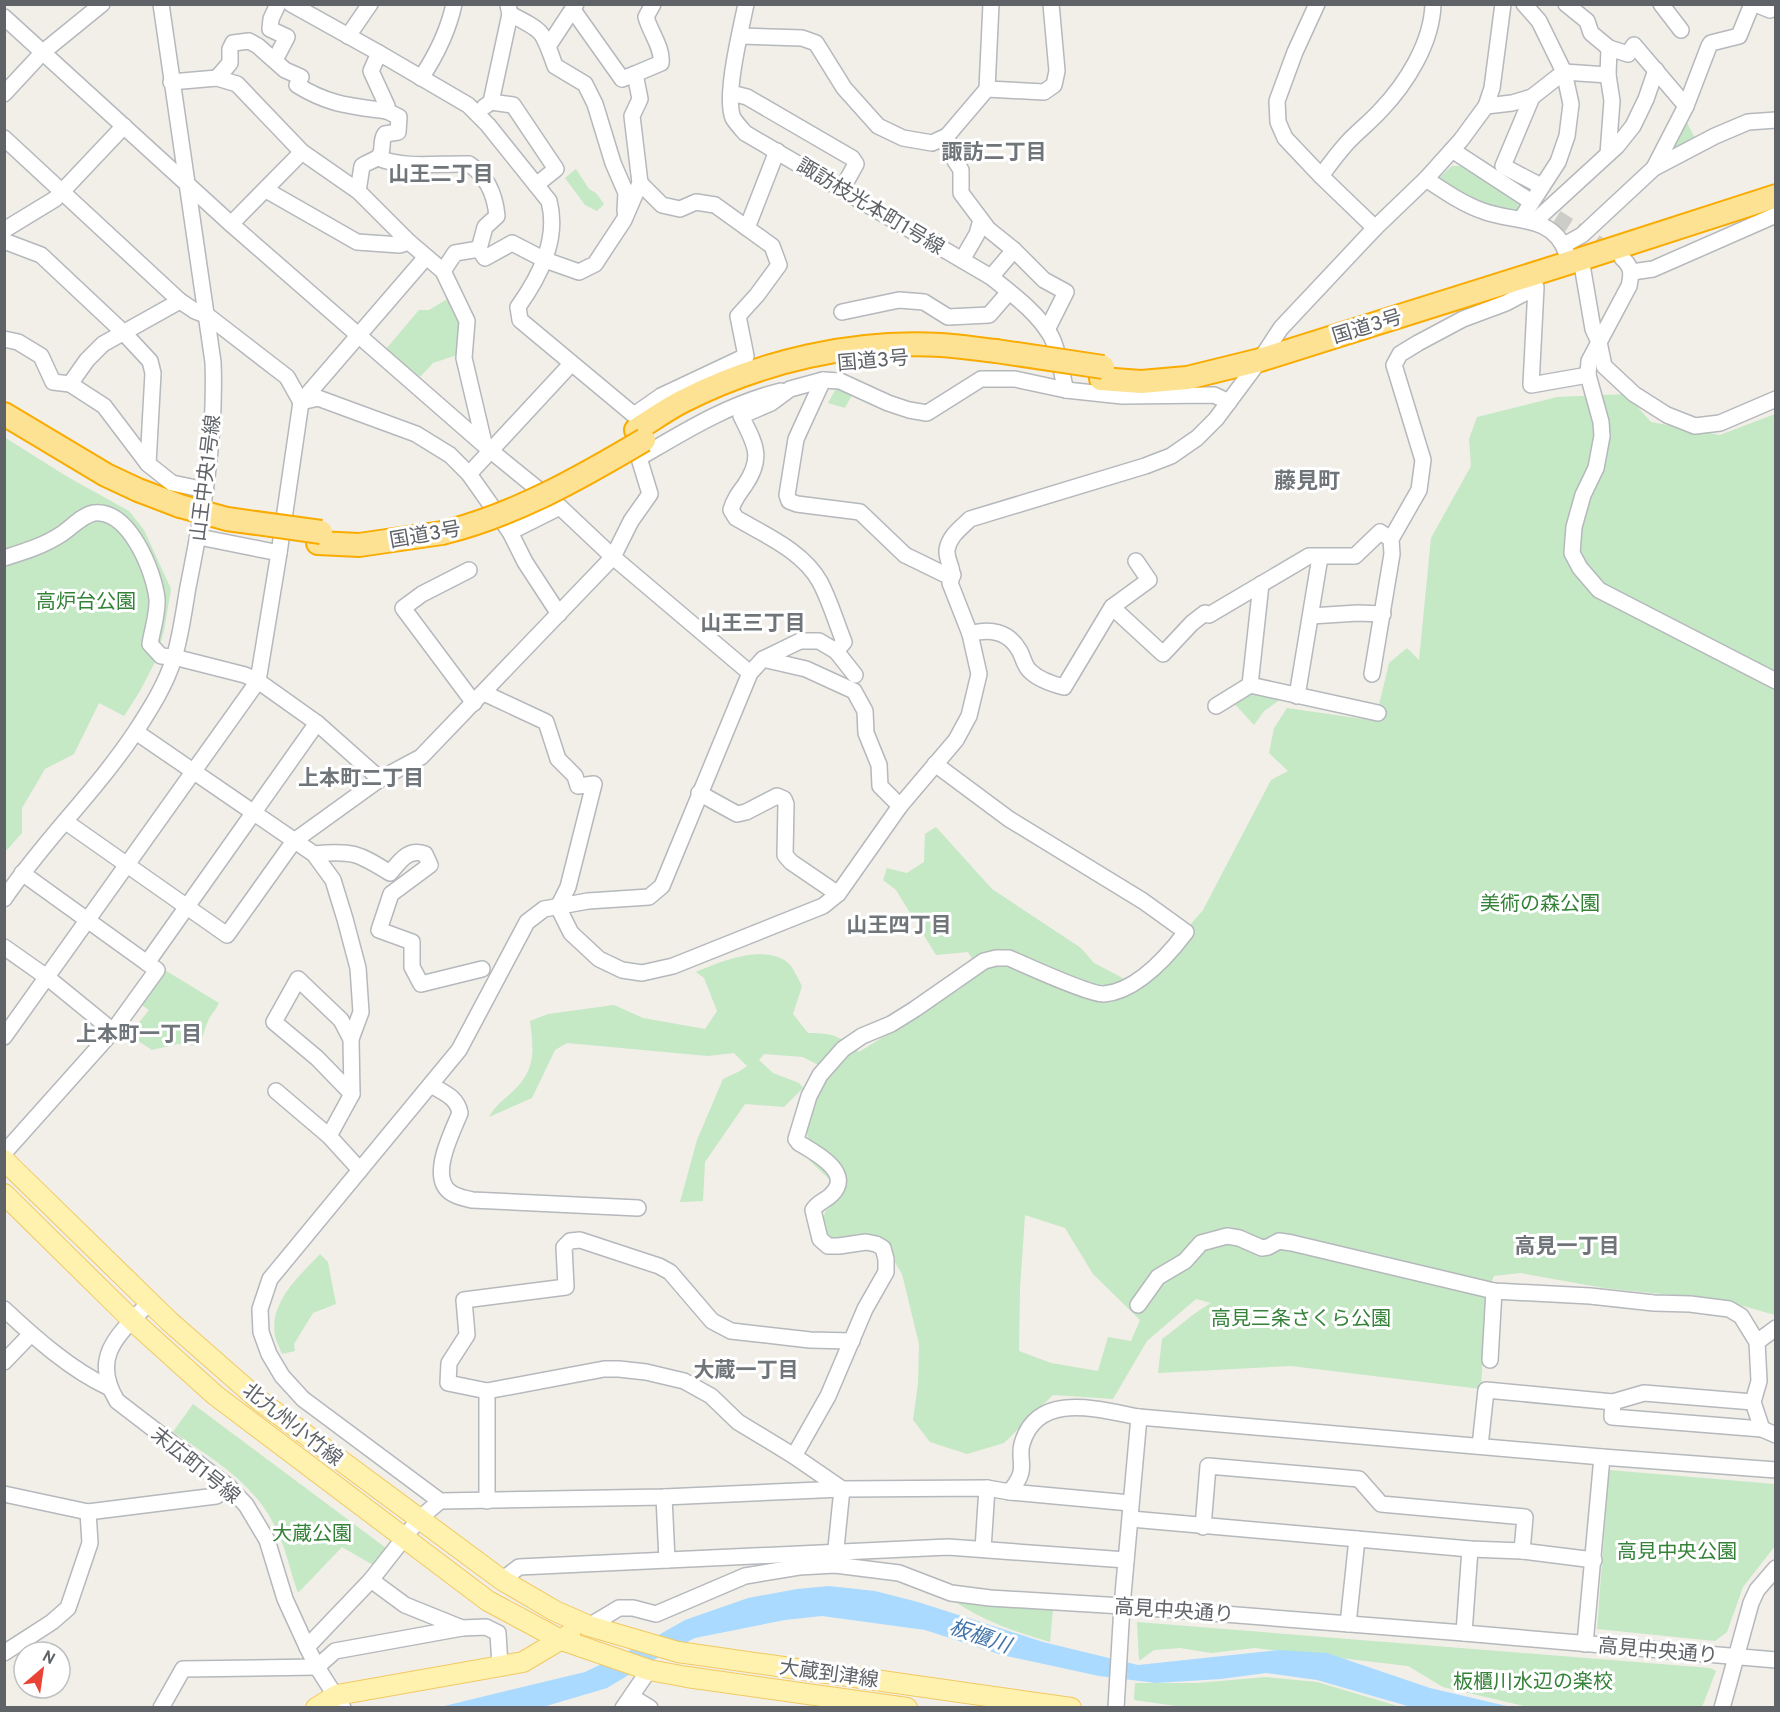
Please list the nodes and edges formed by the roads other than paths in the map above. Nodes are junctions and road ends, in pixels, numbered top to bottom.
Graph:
1 (102, 4) edge
2 (160, 4) edge
3 (278, 4) edge
4 (291, 4) edge
5 (370, 4) edge
6 (454, 4) edge
7 (653, 4) edge
8 (746, 4) edge
9 (991, 4) edge
10 (1051, 4) edge
11 (1317, 4) edge
12 (1433, 4) edge
13 (1503, 4) edge
14 (1566, 4) edge
15 (1661, 4) edge
16 (1753, 4) edge
17 (1771, 4) edge
18 (1531, 6) edge
19 (574, 7) edge
20 (509, 9) edge
21 (4, 17) edge
22 (1681, 30) dead end
23 (348, 36) junction
24 (740, 36) junction
25 (549, 45) junction
26 (1609, 48) junction
27 (43, 52) junction
28 (378, 53) junction
29 (275, 60) junction
30 (1656, 70) junction
31 (1564, 72) junction
32 (634, 74) junction
33 (1608, 75) junction
34 (217, 78) junction
35 (421, 78) junction
36 (171, 82) junction
37 (987, 89) junction
38 (731, 93) junction
39 (4, 94) edge
40 (1532, 97) junction
41 (490, 102) junction
42 (1486, 106) junction
43 (1686, 106) junction
44 (387, 111) junction
45 (477, 113) junction
46 (1776, 120) edge
47 (124, 126) junction
48 (947, 136) junction
49 (4, 138) edge
50 (777, 150) junction
51 (1452, 150) junction
52 (302, 153) junction
53 (1608, 154) junction
54 (378, 158) junction
55 (1654, 168) junction
56 (1320, 176) junction
57 (1426, 179) junction
58 (640, 183) junction
59 (536, 185) junction
60 (1776, 185) edge
61 (189, 186) junction
62 (1541, 186) junction
63 (842, 189) junction
64 (266, 190) junction
65 (62, 191) junction
66 (358, 191) junction
67 (1776, 196) edge
68 (1527, 199) tunnel mouth
69 (1776, 215) edge
70 (624, 220) junction
71 (981, 220) junction
72 (1527, 220) junction
73 (231, 224) junction
74 (747, 228) junction
75 (1374, 228) junction
76 (4, 230) edge
77 (4, 241) edge
78 (409, 242) junction
79 (1014, 250) junction
80 (1570, 252) junction
81 (426, 257) junction
82 (1622, 258) tunnel mouth
83 (485, 259) junction
84 (544, 260) junction
85 (962, 260) junction
86 (443, 271) junction
87 (1632, 273) junction
88 (991, 277) junction
89 (1009, 292) junction
90 (180, 301) junction
91 (842, 312) dead end
92 (208, 316) junction
93 (1047, 330) junction
94 (123, 332) junction
95 (359, 335) junction
96 (4, 339) edge
97 (1599, 342) junction
98 (1264, 353) junction
99 (571, 364) junction
100 (1588, 375) junction
101 (823, 380) junction
102 (70, 384) junction
103 (789, 388) junction
104 (1066, 390) junction
105 (1776, 399) edge
106 (301, 402) junction
107 (1229, 402) junction
108 (4, 414) edge
109 (4, 427) edge
110 (638, 436) junction
111 (488, 447) junction
112 (148, 464) junction
113 (469, 474) junction
114 (206, 490) junction
115 (560, 507) junction
116 (179, 512) junction
117 (510, 532) junction
118 (199, 537) junction
119 (1391, 539) junction
120 (279, 553) junction
121 (1320, 556) junction
122 (613, 557) junction
123 (4, 558) edge
124 (1137, 561) dead end
125 (469, 570) dead end
126 (953, 574) junction
127 (1261, 584) junction
128 (1112, 607) junction
129 (558, 614) junction
130 (1383, 614) junction
131 (1311, 616) junction
132 (970, 634) junction
133 (836, 651) junction
134 (174, 657) junction
135 (763, 659) junction
136 (750, 673) junction
137 (1372, 674) dead end
138 (855, 675) dead end
139 (258, 681) junction
140 (1776, 681) edge
141 (1250, 685) junction
142 (1297, 696) junction
143 (479, 698) junction
144 (1216, 706) dead end
145 (1378, 713) dead end
146 (318, 723) junction
147 (136, 732) junction
148 (935, 764) junction
149 (194, 771) junction
150 (380, 779) junction
151 (699, 793) junction
152 (900, 806) junction
153 (254, 813) junction
154 (66, 822) junction
155 (294, 841) junction
156 (314, 854) junction
157 (127, 864) junction
158 (22, 873) junction
159 (838, 894) junction
160 (4, 899) edge
161 (187, 907) junction
162 (558, 907) junction
163 (88, 921) junction
164 (4, 947) edge
165 (147, 963) junction
166 (482, 969) dead end
167 (48, 978) junction
168 (113, 1031) junction
169 (4, 1037) edge
170 (351, 1039) junction
171 (431, 1085) junction
172 (276, 1091) dead end
173 (352, 1094) junction
174 (329, 1136) junction
175 (4, 1153) edge
176 (4, 1160) edge
177 (360, 1170) junction
178 (4, 1194) edge
179 (638, 1208) dead end
180 (1494, 1291) junction
181 (149, 1303) junction
182 (1138, 1305) dead end
183 (4, 1309) edge
184 (132, 1321) junction
185 (1776, 1328) edge
186 (31, 1334) junction
187 (852, 1341) junction
188 (1757, 1342) junction
189 (1490, 1360) dead end
190 (4, 1362) edge
191 (108, 1387) junction
192 (487, 1391) junction
193 (1613, 1402) junction
194 (1753, 1402) junction
195 (1139, 1417) junction
196 (1769, 1432) edge
197 (1480, 1446) junction
198 (794, 1456) junction
199 (1602, 1457) junction
200 (1776, 1470) edge
201 (228, 1487) junction
202 (987, 1488) junction
203 (842, 1489) junction
204 (1010, 1492) junction
205 (4, 1494) edge
206 (664, 1497) junction
207 (440, 1501) junction
208 (487, 1501) junction
209 (1130, 1503) junction
210 (88, 1512) junction
211 (1131, 1519) junction
212 (419, 1520) junction
213 (1203, 1527) junction
214 (404, 1538) junction
215 (1357, 1539) junction
216 (1470, 1549) junction
217 (983, 1550) junction
218 (1522, 1551) junction
219 (835, 1558) junction
220 (668, 1560) junction
221 (1126, 1560) junction
222 (1594, 1560) junction
223 (1776, 1568) edge
224 (371, 1580) junction
225 (502, 1580) junction
226 (1122, 1606) junction
227 (1348, 1624) junction
228 (589, 1626) junction
229 (462, 1628) junction
230 (1464, 1633) junction
231 (559, 1639) junction
232 (1585, 1644) junction
233 (307, 1647) junction
234 (4, 1653) edge
235 (1735, 1657) junction
236 (1776, 1660) edge
237 (500, 1666) junction
238 (317, 1667) junction
239 (649, 1670) junction
240 (819, 1671) junction
241 (340, 1701) edge
242 (816, 1701) edge
243 (627, 1702) edge
244 (161, 1707) edge
245 (316, 1707) edge
246 (650, 1707) edge
247 (907, 1707) edge
248 (1071, 1707) edge
249 (1116, 1707) edge
250 (1722, 1707) edge

1 - 27 street
2 - 36 street, 山王中央1号線
3 - 29 street
4 - 23 street
5 - 23 street
6 - 35 street
7 - 32 street
8 - 24 street, 諏訪枝光本町1号線
9 - 37 street
10 - 37 street
11 - 56 street
12 - 56 street
13 - 42 street
14 - 26 street
15 - 22 street
16 - 17 street
16 - 43 street
18 - 31 street
19 - 25 street
19 - 32 street
20 - 25 street
20 - 41 street
21 - 27 street
23 - 28 street
24 - 38 street, 諏訪枝光本町1号線
24 - 48 street
25 - 70 street
26 - 30 street
26 - 33 street
27 - 39 street
27 - 47 street
28 - 35 street
28 - 44 street
29 - 34 street
29 - 44 street
30 - 43 street
30 - 53 street
31 - 33 street
31 - 40 street
31 - 62 street
32 - 58 street
33 - 53 street
34 - 36 street
34 - 52 street
35 - 45 street
36 - 61 street, 山王中央1号線
37 - 48 street
38 - 50 street, 諏訪枝光本町1号線
38 - 63 street
40 - 42 street
40 - 62 street
41 - 45 street
41 - 59 street
42 - 51 street
43 - 55 street
44 - 54 street
45 - 59 street
46 - 55 street
47 - 61 street
47 - 65 street
48 - 71 street
49 - 65 street
50 - 63 street, 諏訪枝光本町1号線
50 - 74 street
51 - 57 street
51 - 68 street
52 - 64 street
52 - 66 street
53 - 72 street
54 - 66 street
54 - 83 street
55 - 80 street
56 - 75 street
57 - 72 street
57 - 75 street
58 - 70 street
58 - 74 street
59 - 84 street
60 - 80 highway, 国道3号
61 - 73 street
61 - 92 street, 山王中央1号線
62 - 72 street
63 - 85 street, 諏訪枝光本町1号線
64 - 73 street
64 - 78 street
65 - 76 street
65 - 90 street
66 - 78 street
67 - 80 highway, 国道3号
69 - 87 street
70 - 84 street
71 - 79 street
71 - 85 street
72 - 80 street
73 - 95 street
74 - 110 street
75 - 98 street
77 - 94 street
78 - 81 street
79 - 88 street
79 - 93 street
80 - 97 street
80 - 98 highway, 国道3号
81 - 86 street
81 - 95 street
82 - 87 street
83 - 84 street
83 - 86 street
84 - 99 street
85 - 88 street, 諏訪枝光本町1号線
86 - 111 street
87 - 97 street
88 - 89 street, 諏訪枝光本町1号線
89 - 91 street
89 - 93 street, 諏訪枝光本町1号線
90 - 92 street
90 - 94 street
92 - 106 street
92 - 114 street, 山王中央1号線
93 - 104 street, 諏訪枝光本町1号線
94 - 102 street
94 - 112 street
95 - 106 street
95 - 111 street
96 - 102 street
97 - 100 street
97 - 105 street
98 - 107 street
98 - 110 highway, 国道3号, bridge
99 - 110 street
99 - 111 street
100 - 119 street
100 - 140 street
101 - 103 street
101 - 104 street
101 - 126 street
102 - 112 street
103 - 110 street
103 - 133 street
104 - 107 street
106 - 113 street
106 - 120 street
107 - 126 street
108 - 116 highway, 国道3号
109 - 116 highway, 国道3号
110 - 116 highway, 国道3号
110 - 122 street
111 - 113 street
111 - 115 street
112 - 114 street
113 - 117 street
114 - 118 street, 山王中央1号線
115 - 117 street
115 - 122 street
117 - 129 street
118 - 120 street
118 - 134 street, 山王中央1号線
119 - 121 street
119 - 130 street
120 - 139 street
121 - 127 street
121 - 131 street
122 - 129 street
122 - 136 street
123 - 134 street
124 - 128 street
125 - 143 street
126 - 132 street
127 - 128 street
127 - 141 street
128 - 132 street
129 - 143 street
130 - 131 street
130 - 137 street
131 - 142 street
132 - 148 street
133 - 135 street
133 - 138 street
134 - 139 street
134 - 147 street, 山王中央1号線
135 - 136 street
135 - 152 street
136 - 151 street
139 - 146 street
139 - 149 street
141 - 142 street
141 - 144 street
142 - 145 street
143 - 150 street
143 - 162 street
146 - 150 street
146 - 153 street
147 - 149 street
147 - 154 street, 山王中央1号線
148 - 152 street
148 - 187 street
149 - 153 street
149 - 157 street
150 - 155 street
151 - 159 street
151 - 162 street
152 - 159 street
153 - 155 street
153 - 161 street
154 - 157 street
154 - 158 street, 山王中央1号線
155 - 156 street
155 - 161 street
156 - 166 street
156 - 170 street
157 - 161 street
157 - 163 street
158 - 160 street, 山王中央1号線
158 - 163 street
159 - 162 street
161 - 165 street
162 - 171 street
163 - 165 street
163 - 167 street
164 - 167 street
165 - 168 street
167 - 168 street
167 - 169 street
168 - 175 street
170 - 173 street
170 - 173 street
171 - 177 street
171 - 179 street
172 - 174 street
173 - 174 street
174 - 177 street
176 - 181 main road, 北九州小竹線
177 - 207 street
178 - 184 main road, 北九州小竹線
180 - 182 street
180 - 188 street
180 - 189 street
181 - 184 street
181 - 212 main road, 北九州小竹線
183 - 186 street, 末広町1号線
184 - 191 street
184 - 214 main road, 北九州小竹線
185 - 188 street
186 - 190 street
186 - 191 street, 末広町1号線
187 - 192 street
187 - 198 street
188 - 194 street
191 - 201 street, 末広町1号線
192 - 198 street
192 - 208 street
193 - 194 street
193 - 196 street
193 - 197 street
194 - 196 street
195 - 197 street
195 - 204 street
195 - 209 street
197 - 199 street
198 - 203 street
199 - 200 street
199 - 222 street
201 - 210 street
201 - 233 street, 末広町1号線
202 - 203 street
202 - 204 street
202 - 217 street
203 - 206 street
203 - 219 street
204 - 209 street
205 - 210 street
206 - 208 street
206 - 220 street
207 - 208 street
207 - 212 street
209 - 211 street
210 - 234 street
211 - 213 street
211 - 221 street
212 - 214 street
212 - 225 main road, 北九州小竹線
213 - 215 street
213 - 218 street
214 - 224 street
214 - 231 main road, 北九州小竹線
215 - 216 street
215 - 227 street
216 - 218 street
216 - 230 street
217 - 219 street
217 - 221 street
218 - 222 street
219 - 220 street
219 - 226 street, 高見中央通り
219 - 228 street, 高見中央通り
220 - 225 street
221 - 226 street
222 - 232 street
223 - 235 street
224 - 229 street
224 - 233 street
225 - 228 main road, 北九州小竹線
226 - 227 street, 高見中央通り
226 - 249 street
227 - 230 street, 高見中央通り
228 - 231 main road
228 - 240 main road, 大蔵到津線
229 - 237 street
229 - 238 street
230 - 232 street, 高見中央通り
231 - 237 main road
231 - 239 main road, 大蔵到津線
232 - 235 street, 高見中央通り
233 - 238 street, 末広町1号線
235 - 236 street, 高見中央通り
235 - 250 street
237 - 241 main road
238 - 241 street, 末広町1号線
238 - 244 street
239 - 242 main road, 大蔵到津線
239 - 243 street
240 - 242 street
240 - 248 main road, 大蔵到津線
241 - 245 main road
242 - 247 main road, 大蔵到津線
243 - 246 street

